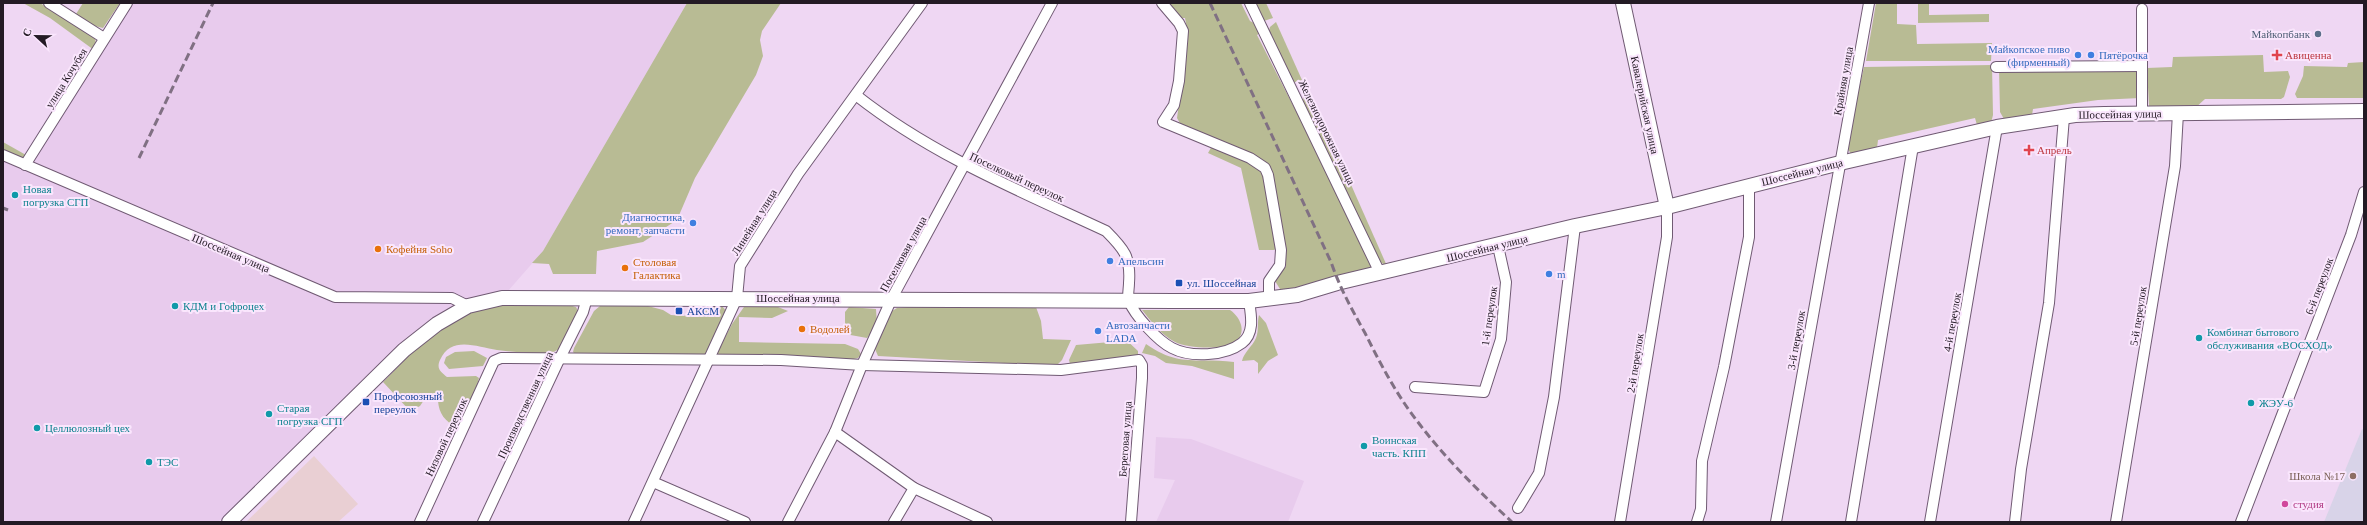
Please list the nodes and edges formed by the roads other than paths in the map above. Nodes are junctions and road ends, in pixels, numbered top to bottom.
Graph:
1 (49, 3) edge
2 (127, 3) edge
3 (922, 3) edge
4 (1052, 3) edge
5 (1162, 3) edge
6 (1250, 3) edge
7 (1622, 3) edge
8 (1869, 3) edge
9 (2142, 9) dead end
10 (104, 38) junction
11 (1996, 66) dead end
12 (2142, 66) junction
13 (857, 96) junction
14 (2364, 111) edge
15 (2142, 113) junction
16 (2178, 113) junction
17 (2064, 117) junction
18 (1997, 127) junction
19 (1913, 146) junction
20 (3, 156) edge
21 (1840, 163) junction
22 (25, 166) junction
23 (964, 166) junction
24 (1749, 186) junction
25 (2364, 192) edge
26 (1667, 207) junction
27 (1575, 226) junction
28 (1498, 246) junction
29 (1380, 273) junction
30 (587, 298) junction
31 (737, 298) junction
32 (892, 298) junction
33 (1269, 299) junction
34 (1128, 301) junction
35 (1249, 301) junction
36 (468, 306) junction
37 (708, 359) junction
38 (559, 360) junction
39 (862, 365) junction
40 (1415, 387) dead end
41 (834, 432) junction
42 (653, 482) junction
43 (914, 488) junction
44 (1518, 508) dead end
45 (229, 522) edge
46 (420, 522) edge
47 (483, 522) edge
48 (634, 522) edge
49 (745, 522) edge
50 (788, 522) edge
51 (894, 522) edge
52 (988, 522) edge
53 (1131, 522) edge
54 (1620, 522) edge
55 (1697, 522) edge
56 (1776, 522) edge
57 (1851, 522) edge
58 (1930, 522) edge
59 (2015, 522) edge
60 (2116, 522) edge
61 (2241, 522) edge

1 - 10 street
2 - 10 street, улица Кочубея
3 - 13 street, Линейная улица
4 - 23 street, Поселковая улица
5 - 33 street
6 - 29 street, Железнодорожная улица
7 - 26 main road, Кавалерийская улица
8 - 21 street, Крайняя улица
9 - 12 street
10 - 22 street, улица Кочубея
11 - 12 street
12 - 15 street
13 - 23 street, Поселковый переулок
13 - 31 street, Линейная улица
14 - 16 main road, Шоссейная улица
15 - 16 main road, Шоссейная улица
15 - 17 main road, Шоссейная улица
16 - 60 street, 5-й переулок
17 - 18 main road, Шоссейная улица
17 - 59 street
18 - 19 main road, Шоссейная улица
18 - 58 street, 4-й переулок
19 - 21 main road, Шоссейная улица
19 - 57 street
20 - 22 street, Шоссейная улица
21 - 24 main road, Шоссейная улица
21 - 56 street, 3-й переулок
22 - 36 street, Шоссейная улица
23 - 32 street, Поселковая улица
23 - 34 street, Поселковый переулок
24 - 26 main road, Шоссейная улица
24 - 55 street
25 - 61 street, 6-й переулок
26 - 27 main road, Шоссейная улица
26 - 54 street, 2-й переулок
27 - 28 main road, Шоссейная улица
27 - 44 street
28 - 29 main road, Шоссейная улица
28 - 40 street, 1-й переулок
29 - 33 main road, Шоссейная улица
30 - 31 main road, Шоссейная улица
30 - 36 main road, Шоссейная улица
30 - 38 street, Производственная улица
31 - 32 main road, Шоссейная улица
31 - 37 street, Линейная улица
32 - 34 main road, Шоссейная улица
32 - 39 street, Поселковая улица
33 - 35 main road, Шоссейная улица
34 - 35 main road, Шоссейная улица
34 - 35 street
36 - 45 main road, Шоссейная улица
37 - 38 street
37 - 39 street
37 - 42 street, Линейная улица
38 - 46 street, Низовой переулок
38 - 47 street, Производственная улица
39 - 41 street, Поселковая улица
39 - 53 street, Береговая улица
41 - 43 street
41 - 50 street, Поселковая улица
42 - 48 street, Линейная улица
42 - 49 street
43 - 51 street
43 - 52 street

